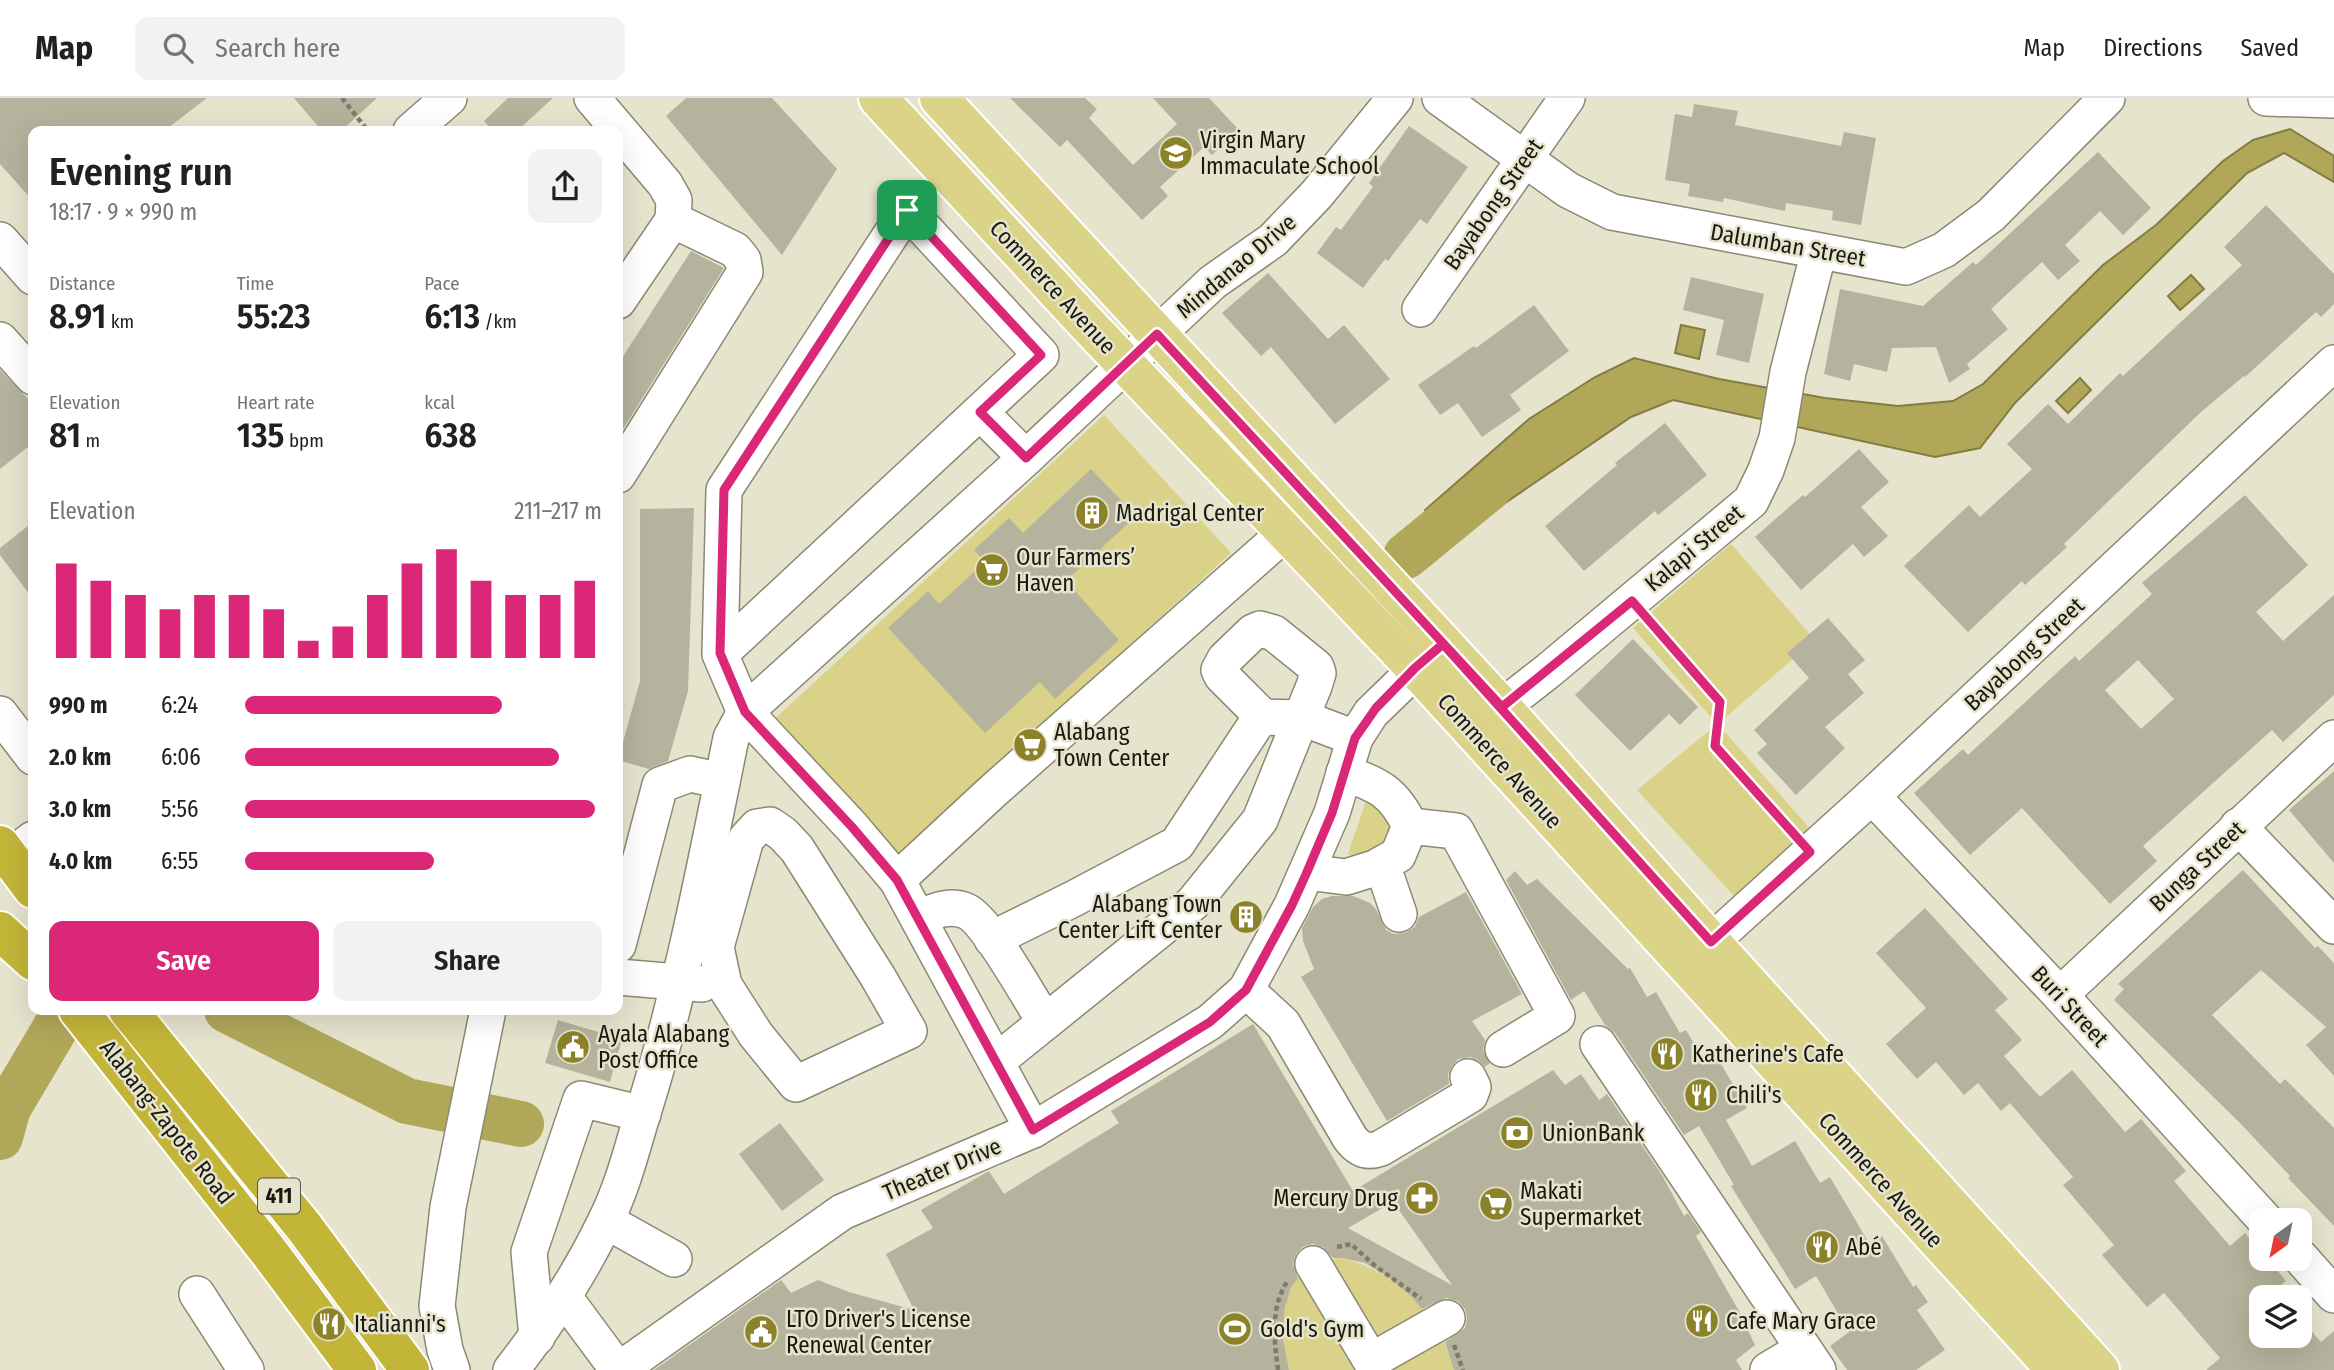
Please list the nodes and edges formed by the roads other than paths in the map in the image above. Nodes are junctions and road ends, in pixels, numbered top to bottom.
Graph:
1 (449, 98) edge
2 (592, 98) edge
3 (878, 98) edge
4 (939, 98) edge
5 (1395, 98) edge
6 (1440, 98) edge
7 (1567, 98) edge
8 (2107, 98) edge
9 (2266, 98) edge
10 (2334, 100) edge
11 (417, 126) edge
12 (615, 126) edge
13 (623, 135) edge
14 (1526, 158) junction
15 (673, 220) junction
16 (0, 240) edge
17 (1819, 251) junction
18 (28, 271) edge
19 (623, 294) edge
20 (1420, 309) dead end
21 (1157, 334) junction
22 (0, 340) edge
23 (2334, 363) edge
24 (1125, 364) junction
25 (28, 371) edge
26 (980, 412) junction
27 (1026, 458) junction
28 (623, 466) edge
29 (1286, 533) junction
30 (720, 653) junction
31 (1429, 656) junction
32 (1502, 707) junction
33 (745, 712) junction
34 (0, 714) edge
35 (1263, 717) junction
36 (1302, 718) junction
37 (2334, 737) edge
38 (1355, 738) junction
39 (28, 750) edge
40 (1344, 773) junction
41 (722, 781) junction
42 (1872, 796) junction
43 (1410, 826) junction
44 (2238, 826) junction
45 (14, 847) edge
46 (1382, 864) junction
47 (1307, 872) junction
48 (28, 878) edge
49 (897, 880) junction
50 (1399, 914) dead end
51 (919, 918) junction
52 (623, 926) edge
53 (2334, 926) edge
54 (0, 932) edge
55 (992, 939) junction
56 (1711, 942) junction
57 (28, 957) edge
58 (623, 977) edge
59 (680, 982) junction
60 (724, 985) junction
61 (1246, 990) junction
62 (2060, 995) junction
63 (82, 1015) edge
64 (486, 1017) edge
65 (135, 1018) edge
66 (1045, 1022) junction
67 (1598, 1044) dead end
68 (1503, 1049) dead end
69 (997, 1061) junction
70 (1468, 1077) dead end
71 (643, 1114) junction
72 (1033, 1130) junction
73 (2254, 1208) edge
74 (606, 1221) junction
75 (674, 1259) dead end
76 (1313, 1264) dead end
77 (2312, 1270) edge
78 (197, 1293) dead end
79 (2334, 1295) edge
80 (564, 1297) junction
81 (1447, 1318) dead end
82 (537, 1337) junction
83 (1811, 1360) edge
84 (1370, 1367) edge
85 (246, 1370) edge
86 (357, 1370) edge
87 (410, 1370) edge
88 (452, 1370) edge
89 (512, 1370) edge
90 (618, 1370) edge
91 (1768, 1370) edge
92 (2056, 1370) edge
93 (2100, 1370) edge

1 - 11 street
2 - 12 street
3 - 24 main road, Commerce Avenue
4 - 21 main road, Commerce Avenue
5 - 21 street, Mindanao Drive
6 - 14 street, Dalumban Street
7 - 14 street, Bayabong Street
8 - 17 street, Dalumban Street
9 - 10 street
13 - 15 street
14 - 17 street, Dalumban Street
14 - 20 street, Bayabong Street
15 - 19 street
15 - 28 street
16 - 18 street
17 - 32 street, Kalapi Street
21 - 24 street, Mindanao Drive
21 - 31 main road, Commerce Avenue
22 - 25 street
23 - 42 street, Bayabong Street
24 - 27 street, Mindanao Drive
24 - 29 main road, Commerce Avenue
26 - 27 street
26 - 30 street
26 - 30 street
27 - 33 street, Mindanao Drive
29 - 31 main road, Commerce Avenue
29 - 49 street
30 - 33 street
31 - 32 main road, Commerce Avenue
31 - 38 street, Theater Drive
31 - 92 main road, Commerce Avenue
32 - 56 main road, Commerce Avenue
33 - 41 street
33 - 49 street
34 - 39 street
35 - 36 street
35 - 36 street
35 - 55 street
36 - 38 street
36 - 66 street
37 - 44 street, Bunga Street
38 - 40 street, Theater Drive
40 - 43 street
40 - 47 street, Theater Drive
41 - 52 street
41 - 59 street
42 - 56 street, Bayabong Street
42 - 62 street, Buri Street
43 - 46 street
43 - 68 street
44 - 53 street
44 - 62 street, Bunga Street
45 - 48 highway
46 - 47 street
46 - 50 street
47 - 61 street, Theater Drive
49 - 51 street
51 - 55 street
51 - 69 street
54 - 57 highway
55 - 66 street
56 - 93 main road, Commerce Avenue
58 - 59 street
59 - 60 street
59 - 71 street
60 - 60 street
61 - 70 street
61 - 72 street, Theater Drive
62 - 73 street, Buri Street
63 - 86 highway, Alabang-Zapote Road / 411
64 - 88 street
65 - 87 highway, Alabang-Zapote Road / 411
66 - 69 street
67 - 83 street
69 - 72 street
71 - 74 street
71 - 82 street
72 - 90 street, Theater Drive
74 - 75 street
74 - 80 street
76 - 84 street
77 - 79 street
78 - 85 street
80 - 82 street
80 - 90 street
81 - 84 street
82 - 89 street
83 - 91 street

